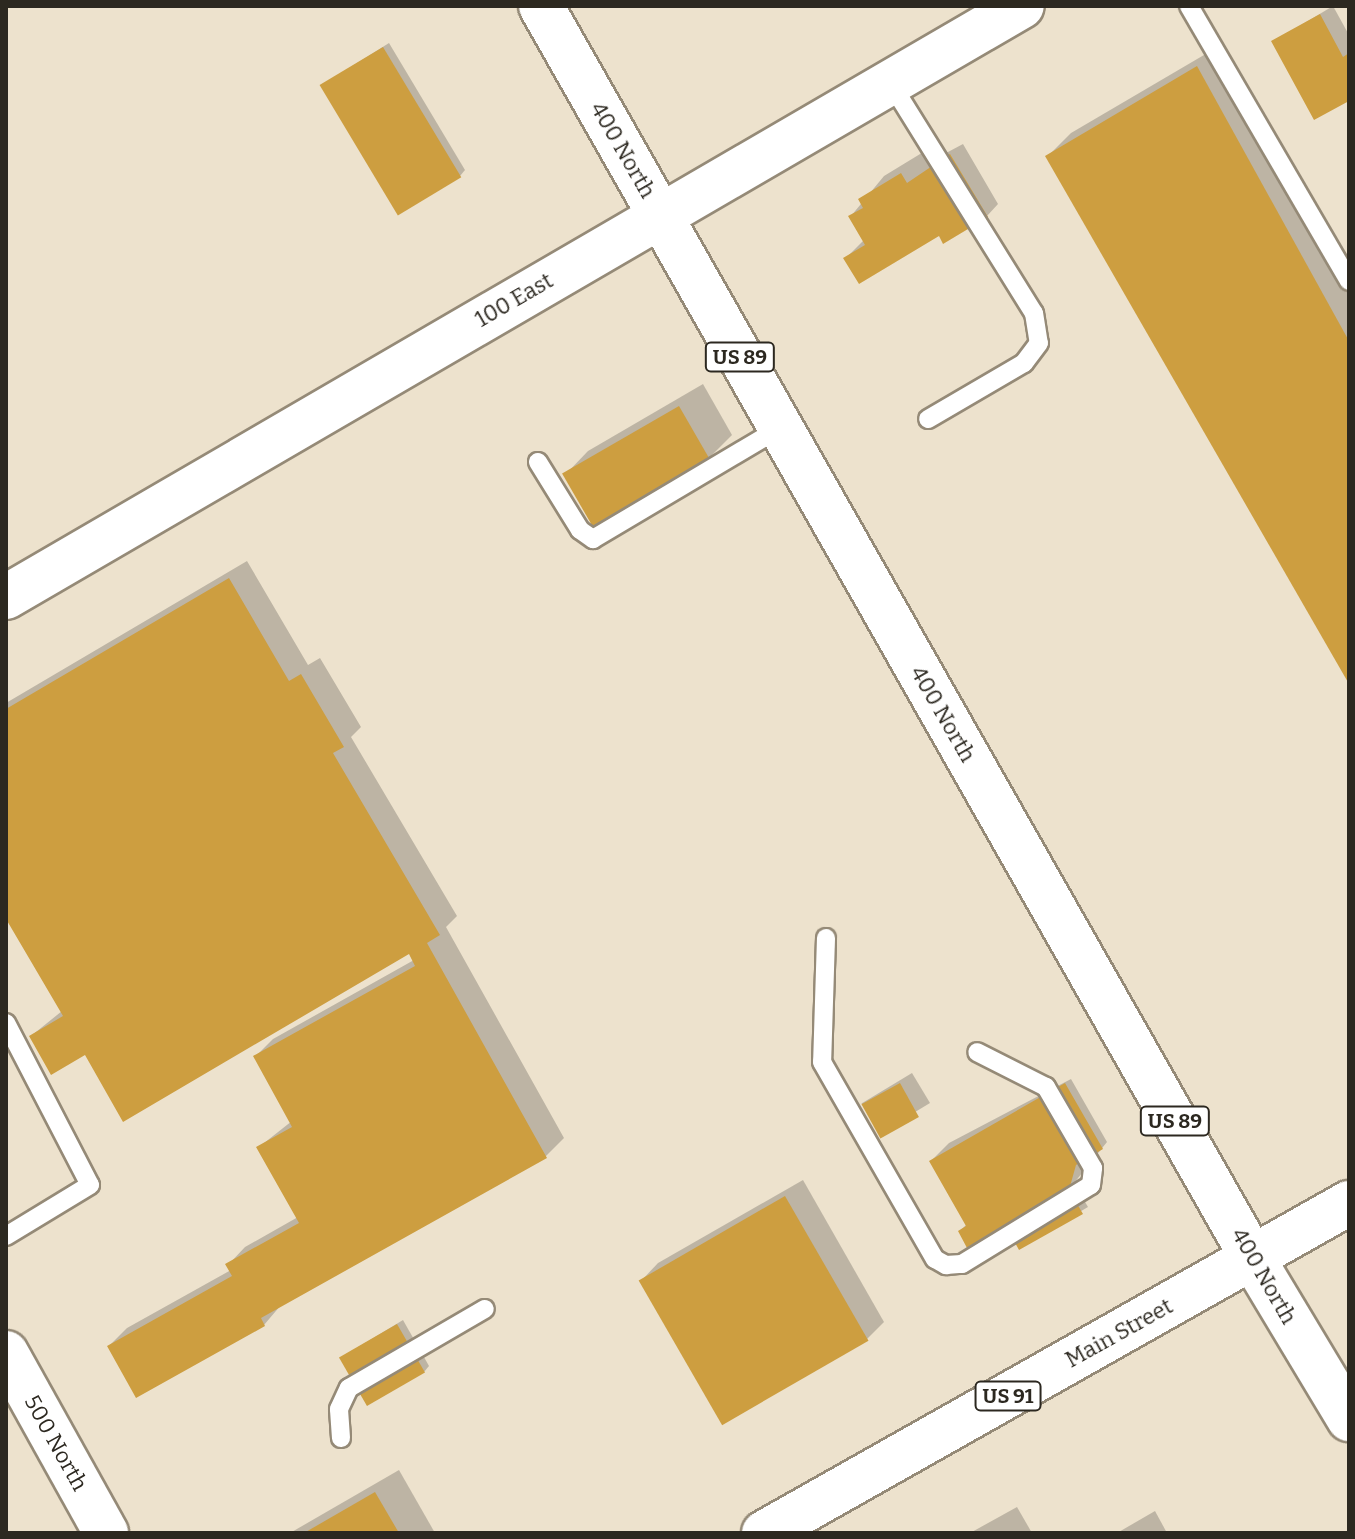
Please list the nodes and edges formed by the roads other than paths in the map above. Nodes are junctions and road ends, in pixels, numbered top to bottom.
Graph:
1 (541, 6) edge
2 (1022, 6) edge
3 (1189, 6) edge
4 (890, 82) junction
5 (660, 215) junction
6 (1349, 281) edge
7 (928, 419) dead end
8 (780, 428) junction
9 (538, 462) dead end
10 (6, 597) edge
11 (826, 938) dead end
12 (6, 1023) edge
13 (977, 1052) dead end
14 (1349, 1203) edge
15 (6, 1236) edge
16 (1253, 1259) junction
17 (485, 1309) dead end
18 (6, 1353) edge
19 (1349, 1419) edge
20 (341, 1438) dead end
21 (106, 1533) edge
22 (764, 1533) edge

1 - 5 main road, 400 North / US 89
2 - 4 main road, 100 East
3 - 6 lane
4 - 5 main road, 100 East
4 - 7 lane
5 - 8 main road, 400 North / US 89
5 - 10 main road, 100 East
8 - 9 lane
8 - 16 main road, 400 North / US 89
11 - 13 lane
12 - 15 lane
14 - 16 main road, Main Street
16 - 19 main road, 400 North
16 - 22 main road, Main Street / US 91
17 - 20 lane
18 - 21 main road, 500 North

